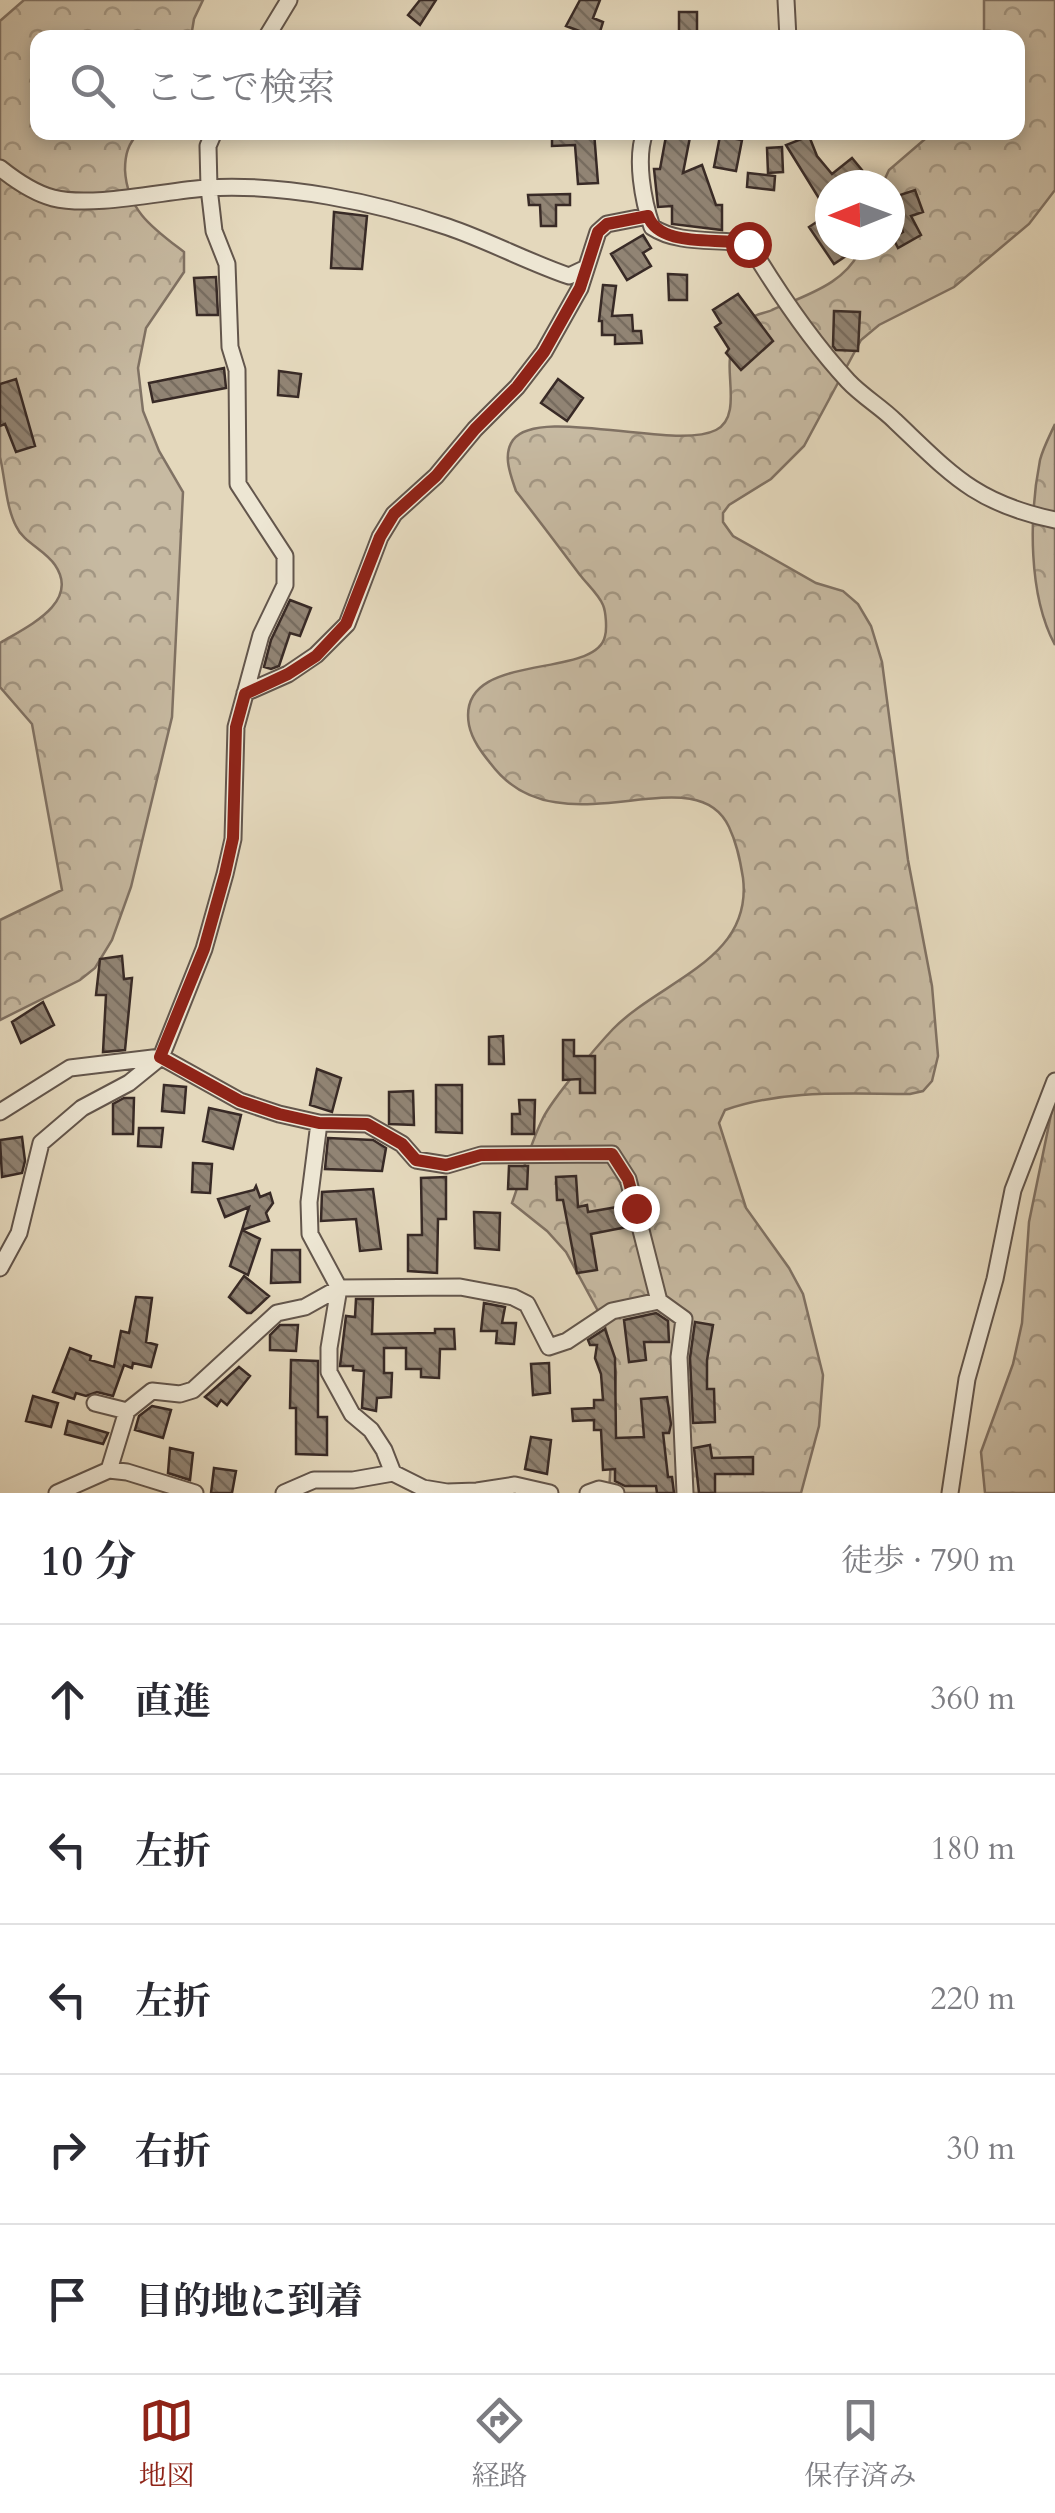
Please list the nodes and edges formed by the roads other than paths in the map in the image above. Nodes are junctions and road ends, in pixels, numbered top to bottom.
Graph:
1 (290, 0) edge
2 (786, 0) edge
3 (271, 30) edge
4 (788, 30) edge
5 (211, 140) edge
6 (643, 140) edge
7 (0, 168) edge
8 (209, 188) junction
9 (648, 216) junction
10 (586, 268) junction
11 (1055, 520) edge
12 (245, 694) junction
13 (160, 1057) junction
14 (1055, 1081) edge
15 (0, 1112) edge
16 (319, 1123) junction
17 (0, 1268) edge
18 (339, 1288) junction
19 (659, 1301) junction
20 (95, 1403) dead end
21 (127, 1411) junction
22 (109, 1470) junction
23 (393, 1473) junction
24 (57, 1493) edge
25 (195, 1493) edge
26 (284, 1493) edge
27 (550, 1493) edge
28 (588, 1493) edge
29 (616, 1493) edge
30 (685, 1493) edge
31 (950, 1493) edge

1 - 3 street
2 - 4 street
5 - 8 street
6 - 9 street
7 - 8 street
8 - 10 street
8 - 12 street
9 - 10 street
9 - 11 street
10 - 12 street
12 - 13 street
13 - 15 street
13 - 16 street
13 - 17 street
14 - 31 street
16 - 18 street
16 - 19 street
18 - 19 street
18 - 21 street
18 - 23 street
19 - 30 street
20 - 21 street
21 - 22 street
22 - 24 street
22 - 25 street
23 - 26 street
23 - 27 street
28 - 29 street

